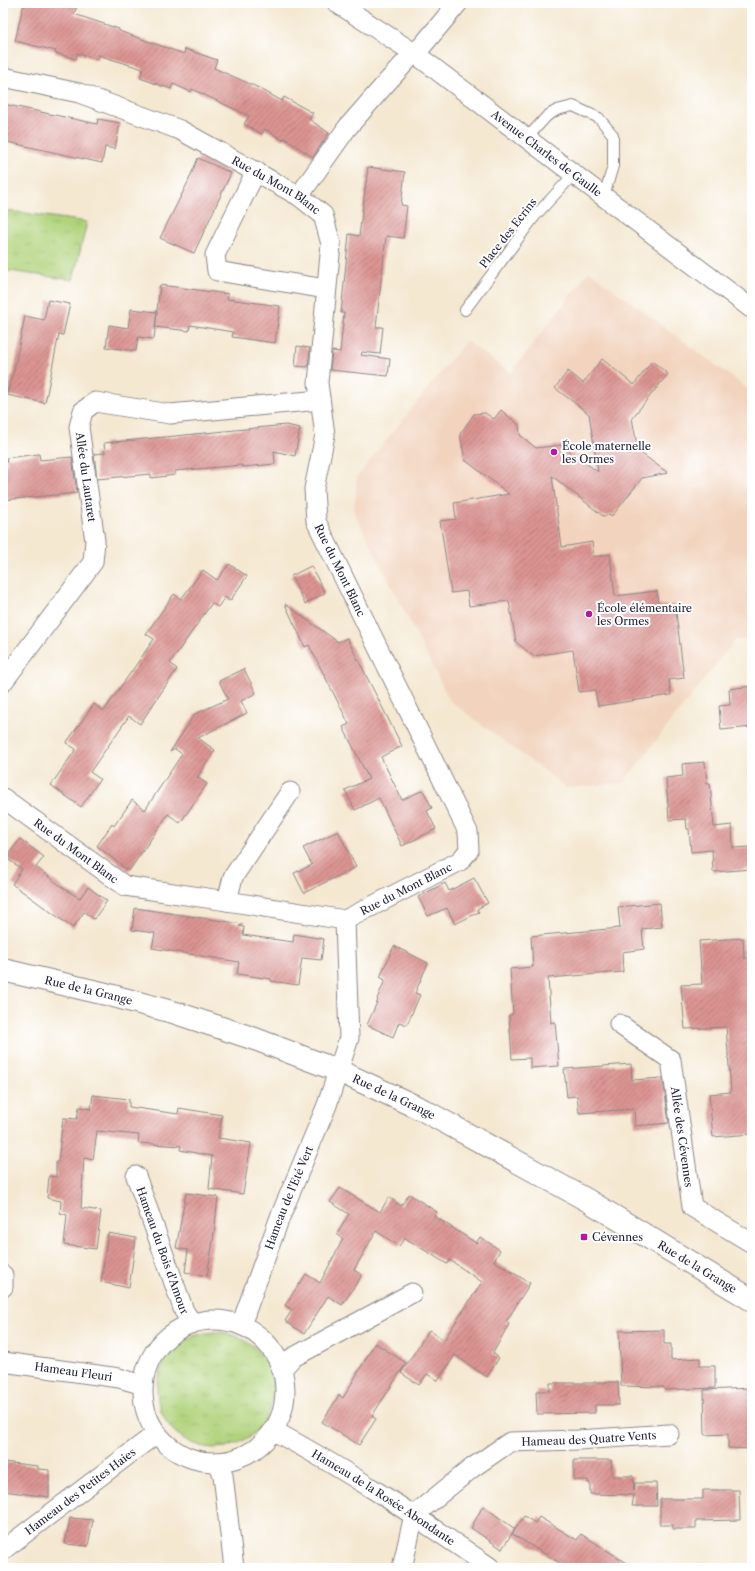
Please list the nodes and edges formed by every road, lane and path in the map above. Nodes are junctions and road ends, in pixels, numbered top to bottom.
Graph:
1 (337, 3) edge
2 (458, 3) edge
3 (414, 53) junction
4 (3, 77) edge
5 (527, 138) junction
6 (256, 171) junction
7 (574, 174) junction
8 (299, 196) junction
9 (604, 196) junction
10 (326, 289) junction
11 (752, 309) edge
12 (465, 310) dead end
13 (320, 400) junction
14 (3, 682) edge
15 (290, 792) dead end
16 (3, 798) edge
17 (227, 901) junction
18 (345, 920) junction
19 (3, 970) edge
20 (619, 1024) dead end
21 (339, 1071) junction
22 (136, 1176) dead end
23 (752, 1243) edge
24 (3, 1275) edge
25 (3, 1288) edge
26 (412, 1293) dead end
27 (752, 1300) edge
28 (192, 1323) junction
29 (241, 1325) junction
30 (3, 1362) edge
31 (282, 1369) junction
32 (143, 1385) junction
33 (274, 1430) junction
34 (157, 1433) junction
35 (669, 1434) dead end
36 (218, 1462) junction
37 (414, 1515) junction
38 (3, 1550) edge
39 (234, 1568) edge
40 (402, 1568) edge
41 (491, 1568) edge

1 - 3 street, Avenue Charles de Gaulle
2 - 3 street
3 - 5 street, Avenue Charles de Gaulle
3 - 8 street
4 - 6 street, Rue du Mont Blanc
5 - 7 street, Avenue Charles de Gaulle
5 - 9 lane
6 - 8 street, Rue du Mont Blanc
6 - 10 street
7 - 9 street, Avenue Charles de Gaulle
7 - 12 lane, Place des Ecrins
8 - 10 street, Rue du Mont Blanc
9 - 11 street, Avenue Charles de Gaulle
10 - 13 street, Rue du Mont Blanc
13 - 14 street, Allée du Lautaret
13 - 18 street, Rue du Mont Blanc
15 - 17 street
16 - 17 street, Rue du Mont Blanc
17 - 18 street, Rue du Mont Blanc
18 - 21 street, Hameau de l'Eté Vert
19 - 21 street, Rue de la Grange
20 - 23 street, Allée des Cévennes
21 - 27 street, Rue de la Grange
21 - 29 street, Hameau de l'Eté Vert
22 - 28 street, Hameau du Bois d'Amour
24 - 25 street
26 - 31 street
28 - 29 street
28 - 32 street
29 - 31 street
30 - 32 street, Hameau Fleuri
31 - 33 street
32 - 34 street
33 - 36 street
33 - 37 street, Hameau de la Rosée Abondante
34 - 36 street
34 - 38 street, Hameau des Petites Haies
35 - 37 street, Hameau des Quatre Vents
36 - 39 street
37 - 40 street
37 - 41 street, Hameau de la Rosée Abondante

